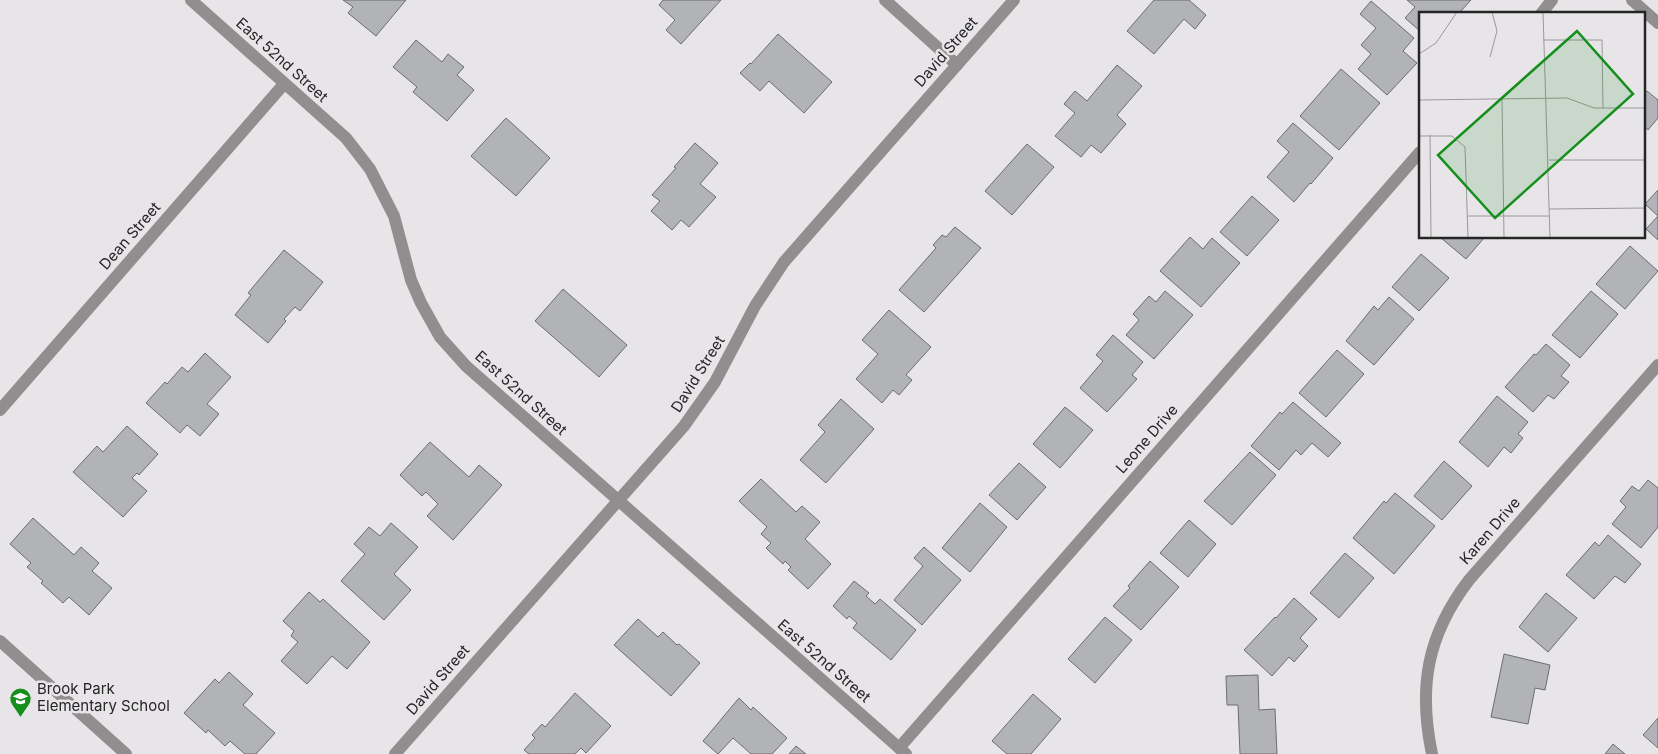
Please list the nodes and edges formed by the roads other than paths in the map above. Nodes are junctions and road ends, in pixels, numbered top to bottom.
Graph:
1 (191, 0) edge
2 (886, 0) edge
3 (1014, 0) edge
4 (1552, 0) edge
5 (1632, 0) edge
6 (1542, 12) edge
7 (1646, 12) edge
8 (1646, 12) edge
9 (1658, 23) edge
10 (957, 64) junction
11 (284, 84) junction
12 (1419, 153) edge
13 (1658, 365) edge
14 (0, 410) edge
15 (618, 501) junction
16 (0, 641) edge
17 (902, 751) edge
18 (126, 754) edge
19 (395, 754) edge
20 (1432, 754) edge

1 - 11 street, East 52nd Street
2 - 10 street
3 - 10 street, David Street
4 - 6 street
5 - 8 street
7 - 9 street
10 - 15 street, David Street
11 - 14 street, Dean Street
11 - 15 street, East 52nd Street
12 - 17 street, Leone Drive
13 - 20 street, Karen Drive
15 - 17 street, East 52nd Street
15 - 19 street, David Street
16 - 18 street

